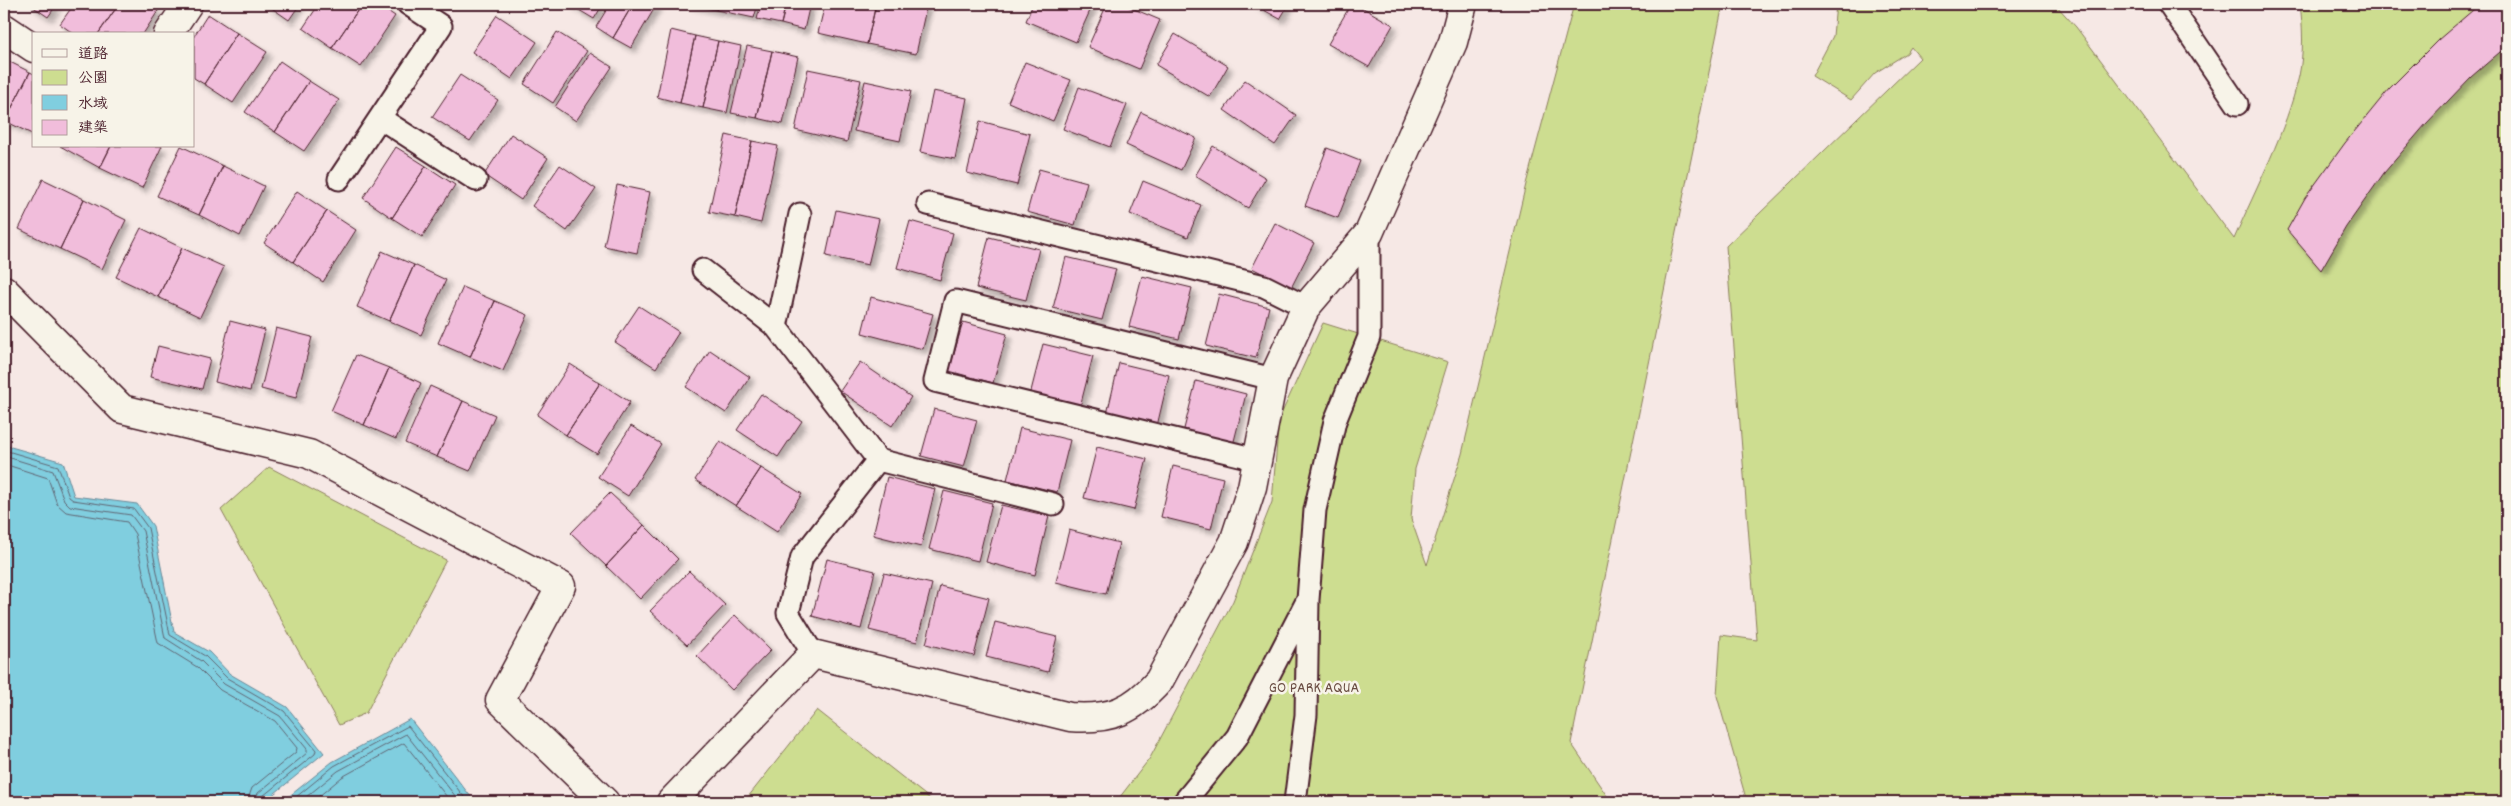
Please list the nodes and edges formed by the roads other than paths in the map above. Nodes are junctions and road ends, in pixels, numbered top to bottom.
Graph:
1 (188, 4) edge
2 (408, 4) edge
3 (1463, 4) edge
4 (2169, 4) edge
5 (4, 28) edge
6 (169, 32) edge
7 (32, 47) edge
8 (2238, 104) dead end
9 (380, 118) junction
10 (339, 179) dead end
11 (476, 180) dead end
12 (928, 204) dead end
13 (800, 214) dead end
14 (1369, 233) junction
15 (702, 270) dead end
16 (4, 290) edge
17 (1306, 307) junction
18 (776, 327) junction
19 (1273, 379) junction
20 (1256, 459) junction
21 (878, 460) junction
22 (1053, 504) dead end
23 (1308, 600) junction
24 (813, 654) junction
25 (605, 802) edge
26 (671, 802) edge
27 (1184, 802) edge
28 (1294, 802) edge

1 - 6 street
2 - 9 lane
3 - 14 street
4 - 8 lane
5 - 7 street
9 - 10 lane
9 - 11 lane
12 - 17 lane
13 - 18 lane
14 - 17 street
14 - 23 lane
15 - 18 lane
16 - 25 street
17 - 19 street
18 - 21 lane
19 - 20 street
19 - 20 lane
20 - 24 street
21 - 22 lane
21 - 24 lane
23 - 27 lane
23 - 28 lane
24 - 26 street

